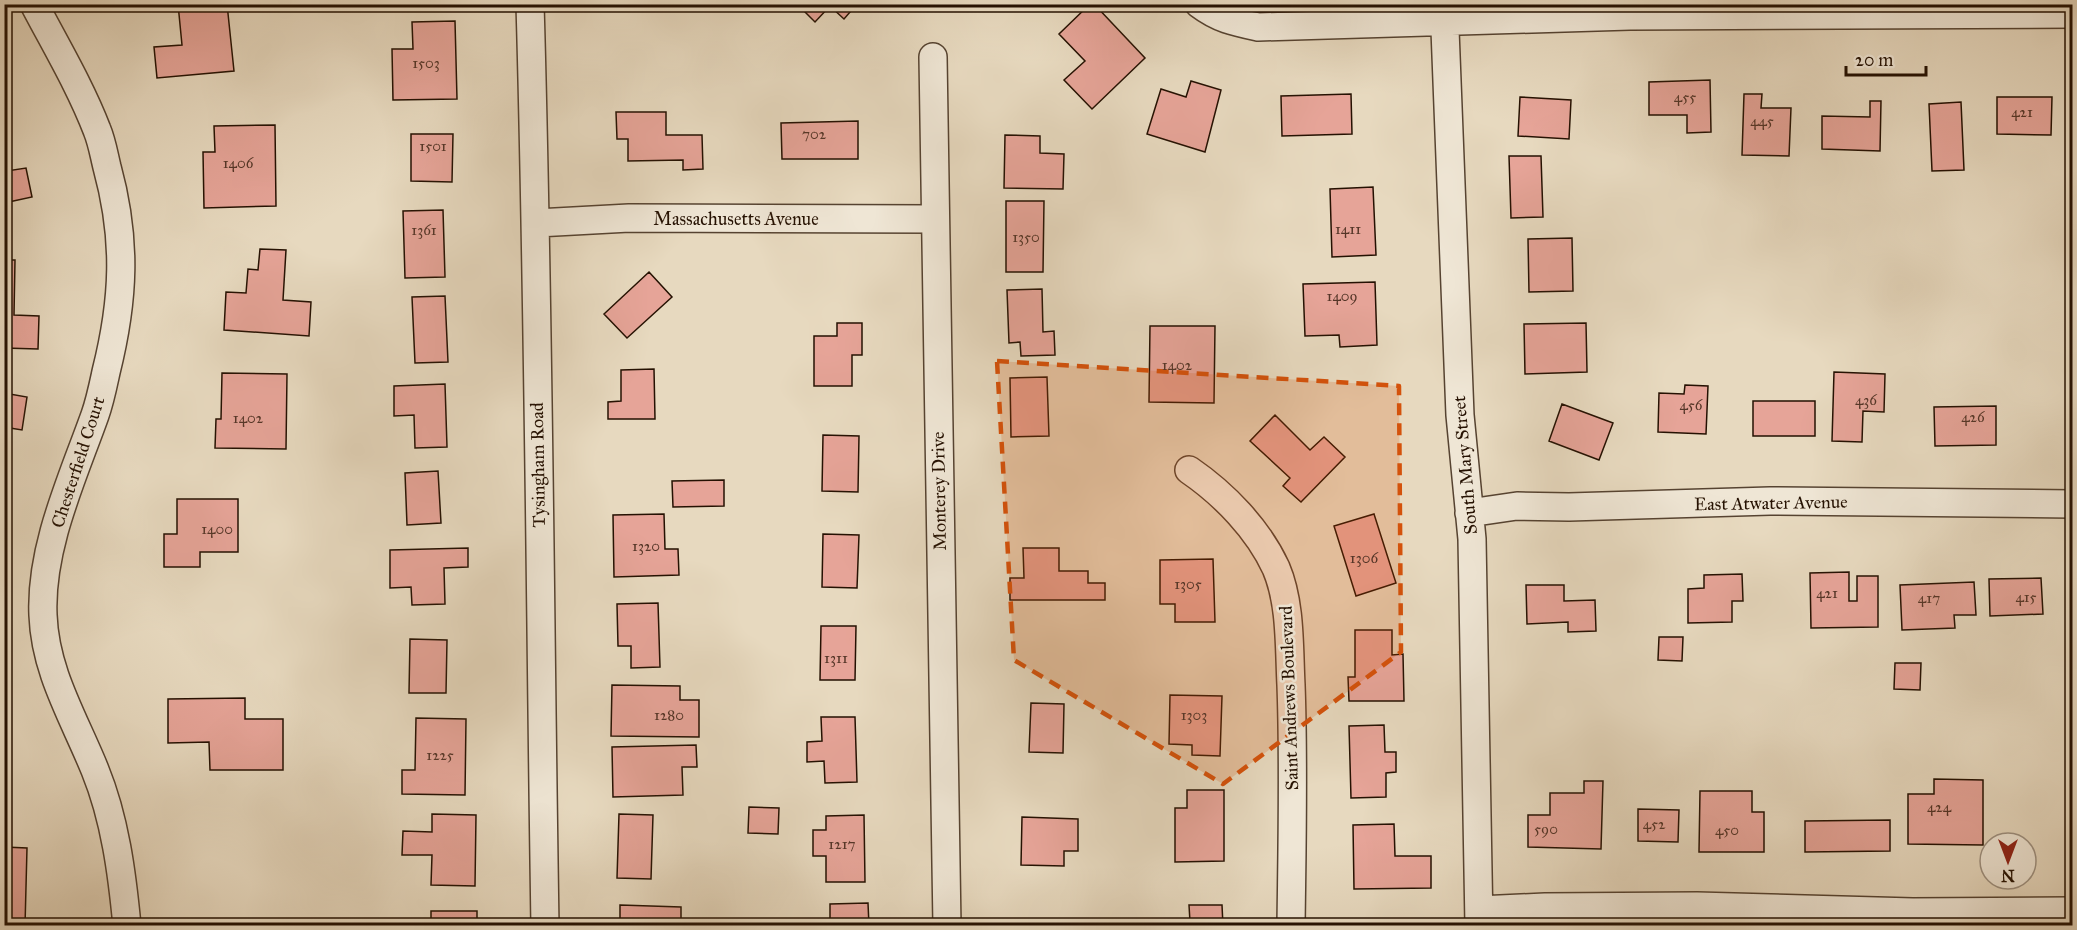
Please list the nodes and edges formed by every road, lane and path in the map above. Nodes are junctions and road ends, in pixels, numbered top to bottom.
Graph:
1 (34, 4) edge
2 (530, 4) edge
3 (1199, 4) edge
4 (1445, 12) edge
5 (2073, 14) edge
6 (933, 57) dead end
7 (934, 219) junction
8 (537, 223) junction
9 (1189, 470) dead end
10 (2073, 504) edge
11 (1469, 513) junction
12 (2073, 911) edge
13 (1479, 918) edge
14 (127, 926) edge
15 (545, 926) edge
16 (947, 926) edge
17 (1291, 926) edge

1 - 14 street, Chesterfield Court
2 - 8 street, Tysingham Road
3 - 4 street
4 - 5 street
4 - 11 street, South Mary Street
6 - 7 street, Monterey Drive
7 - 8 street, Massachusetts Avenue
7 - 16 street, Monterey Drive
8 - 15 street, Tysingham Road
9 - 17 street, Saint Andrews Boulevard
10 - 11 street, East Atwater Avenue
11 - 13 street, South Mary Street
12 - 13 street

